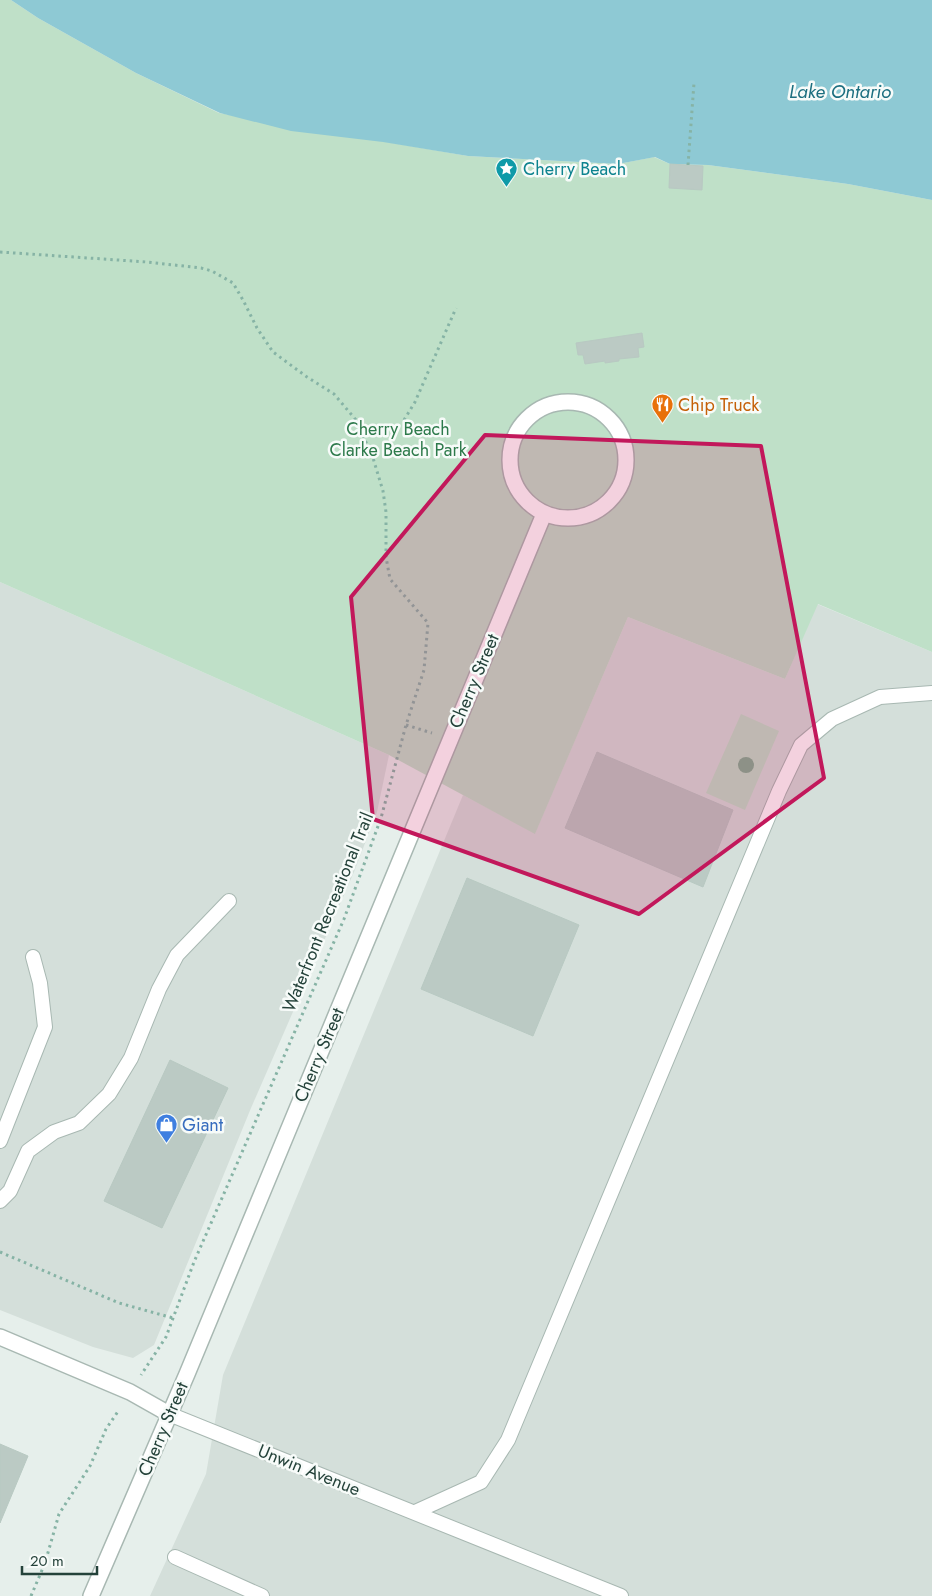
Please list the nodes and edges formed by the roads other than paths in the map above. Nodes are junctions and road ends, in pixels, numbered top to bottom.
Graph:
1 (544, 514) junction
2 (932, 693) edge
3 (228, 901) dead end
4 (33, 957) dead end
5 (0, 1141) edge
6 (0, 1201) edge
7 (0, 1337) edge
8 (170, 1414) junction
9 (415, 1512) junction
10 (175, 1558) dead end
11 (91, 1596) edge
12 (262, 1596) edge
13 (621, 1596) edge

1 - 1 street
1 - 8 street, Cherry Street
2 - 9 lane
3 - 6 lane
4 - 5 lane
7 - 8 street, Unwin Avenue
8 - 9 lane, Unwin Avenue
8 - 11 street, Cherry Street
9 - 13 lane, Unwin Avenue
10 - 12 lane

